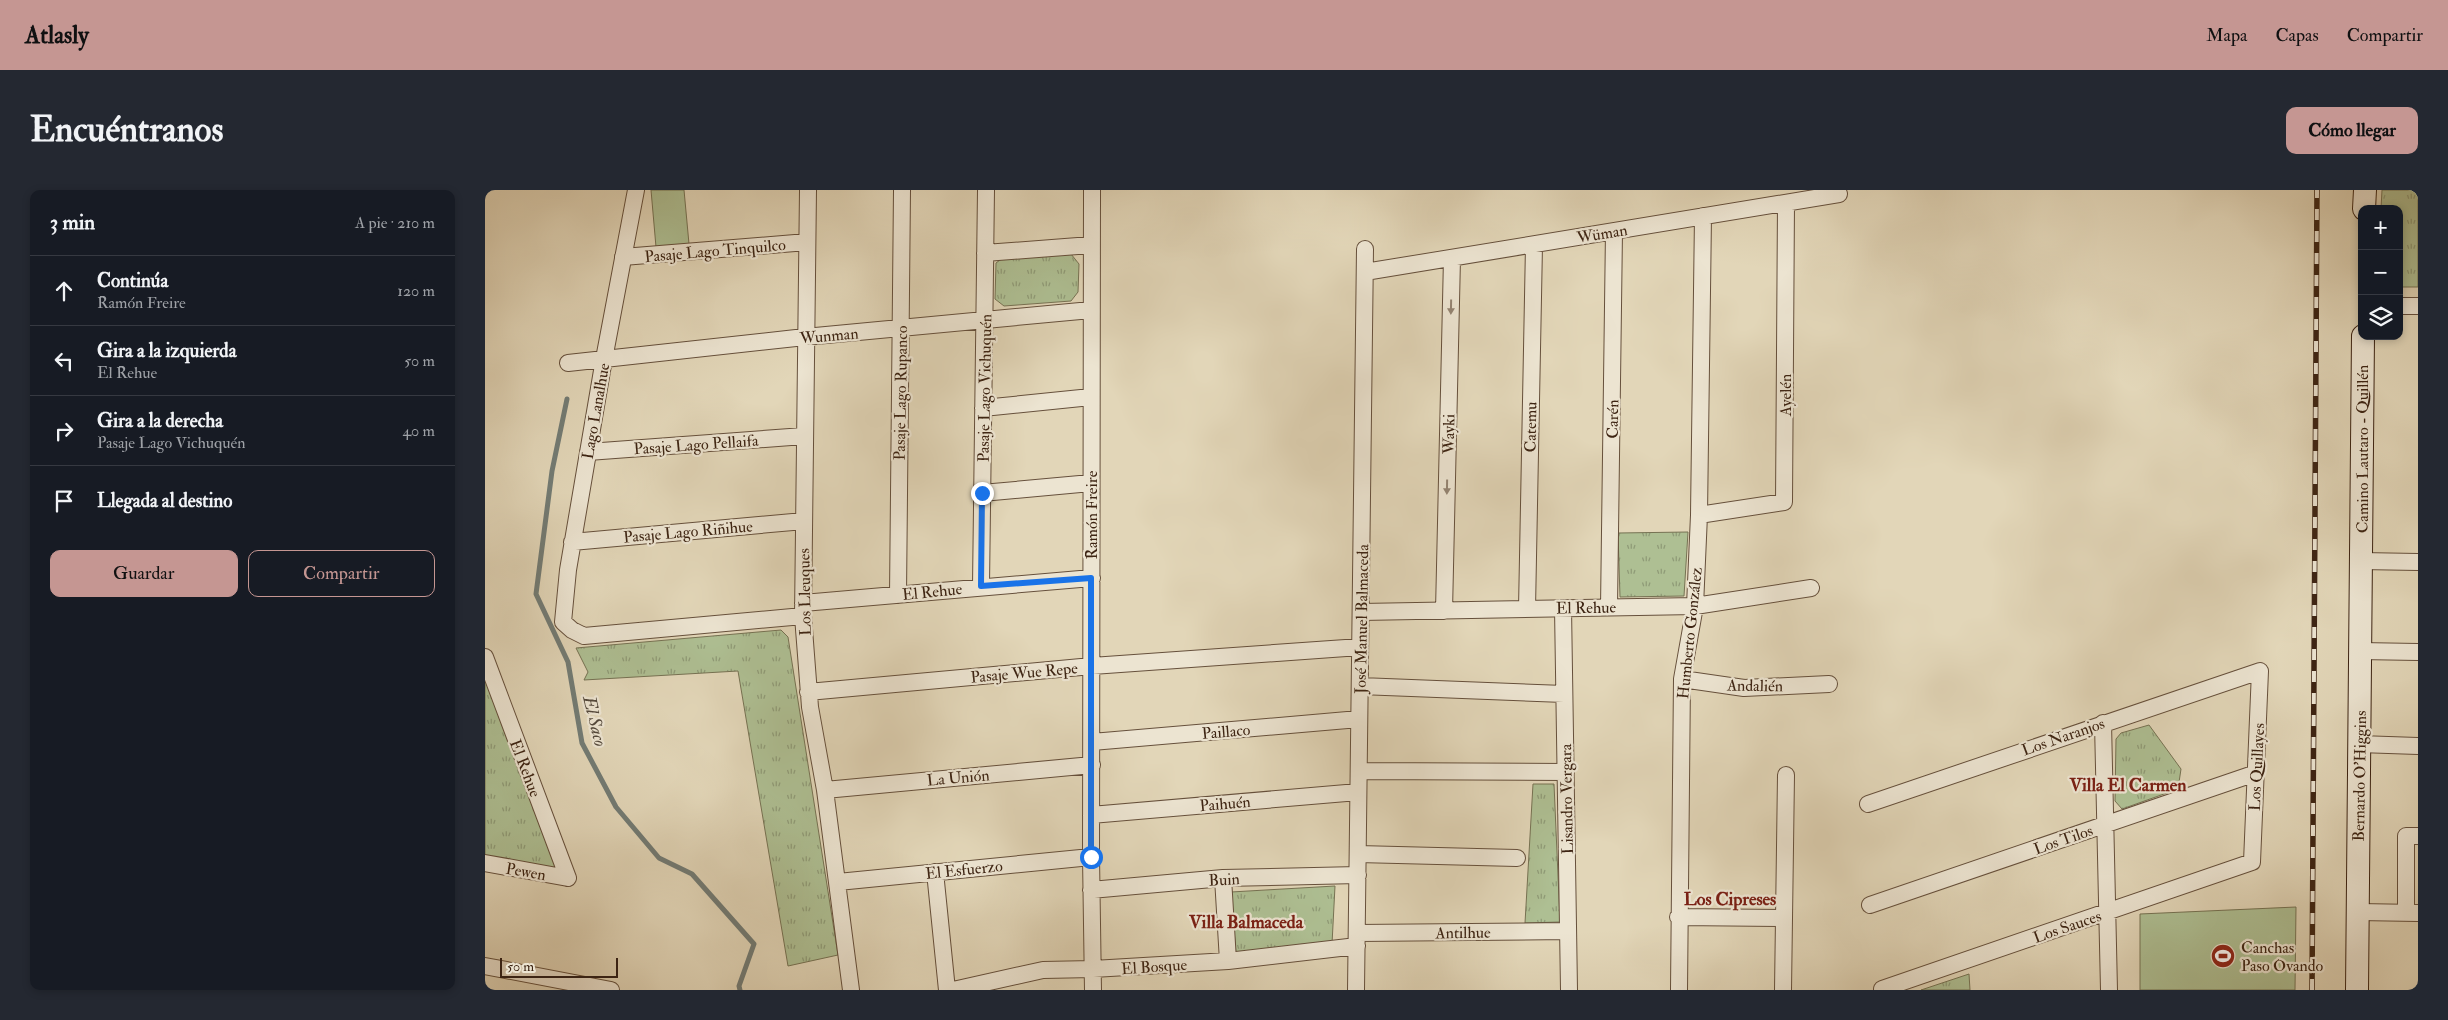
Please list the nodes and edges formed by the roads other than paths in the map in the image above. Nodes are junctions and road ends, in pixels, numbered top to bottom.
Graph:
1 (636, 190) edge
2 (808, 190) edge
3 (902, 190) edge
4 (986, 190) edge
5 (1091, 190) edge
6 (2365, 190) edge
7 (1839, 194) dead end
8 (1786, 203) junction
9 (2364, 205) edge
10 (1703, 216) junction
11 (1614, 231) junction
12 (807, 242) junction
13 (1534, 244) junction
14 (1091, 245) junction
15 (1365, 249) dead end
16 (985, 253) junction
17 (623, 257) junction
18 (1451, 258) junction
19 (1365, 272) junction
20 (2403, 306) edge
21 (2418, 306) edge
22 (1091, 310) junction
23 (984, 321) junction
24 (900, 329) junction
25 (805, 338) junction
26 (2363, 340) edge
27 (604, 359) junction
28 (567, 363) dead end
29 (1091, 397) junction
30 (983, 408) junction
31 (804, 436) junction
32 (588, 452) junction
33 (1091, 483) junction
34 (982, 493) junction
35 (1699, 515) junction
36 (804, 521) junction
37 (572, 542) junction
38 (2361, 561) junction
39 (2418, 562) edge
40 (1091, 578) junction
41 (981, 586) junction
42 (1811, 588) dead end
43 (898, 595) junction
44 (1695, 606) junction
45 (1609, 607) junction
46 (1563, 608) junction
47 (803, 609) junction
48 (1527, 609) junction
49 (1444, 610) junction
50 (1361, 612) junction
51 (572, 630) joint
52 (1360, 646) junction
53 (2360, 651) junction
54 (2418, 652) edge
55 (485, 657) edge
56 (1092, 666) junction
57 (2260, 671) joint
58 (1682, 679) junction
59 (1829, 684) dead end
60 (1360, 686) junction
61 (808, 692) junction
62 (1564, 694) junction
63 (1359, 719) junction
64 (2103, 722) junction
65 (1092, 742) junction
66 (2359, 744) junction
67 (2418, 746) edge
68 (1092, 765) junction
69 (1359, 771) junction
70 (1566, 772) junction
71 (2256, 773) junction
72 (1786, 775) dead end
73 (825, 790) junction
74 (1358, 792) junction
75 (1868, 804) dead end
76 (1091, 815) junction
77 (2105, 824) junction
78 (2418, 836) edge
79 (1358, 854) junction
80 (1091, 857) junction
81 (1517, 858) dead end
82 (2252, 862) joint
83 (485, 863) edge
84 (935, 872) junction
85 (1358, 875) junction
86 (568, 878) joint
87 (1223, 878) junction
88 (838, 882) junction
89 (1091, 890) junction
90 (1870, 905) dead end
91 (2358, 912) junction
92 (2106, 913) junction
93 (2412, 913) edge
94 (1678, 918) junction
95 (1784, 918) junction
96 (1568, 931) junction
97 (1357, 940) junction
98 (1228, 961) junction
99 (485, 966) edge
100 (1093, 970) junction
101 (1009, 983) edge
102 (1882, 989) edge
103 (611, 990) edge
104 (851, 990) edge
105 (947, 990) edge
106 (953, 990) edge
107 (1093, 990) edge
108 (1356, 990) edge
109 (1569, 990) edge
110 (1679, 990) edge
111 (1783, 990) edge
112 (2109, 990) edge
113 (2357, 990) edge

1 - 17 street, Lago Lanalhue
2 - 12 street, Los Lleuques
3 - 24 street, Pasaje Lago Rupanco
4 - 16 street, Pasaje Lago Vichuquén
5 - 14 street, Ramón Freire
6 - 9 main road
7 - 8 street, Wüman
8 - 10 street, Wüman
8 - 35 street, Ayelén
10 - 11 street, Wüman
10 - 35 street, Humberto González
11 - 13 street, Wüman
11 - 45 street, Carén
12 - 17 street, Pasaje Lago Tinquilco
12 - 25 street, Los Lleuques
13 - 18 street, Wüman
13 - 48 street, Catemu
14 - 16 street
14 - 22 street, Ramón Freire
15 - 19 street, José Manuel Balmaceda
16 - 23 street, Pasaje Lago Vichuquén
17 - 27 street, Lago Lanalhue
18 - 19 street, Wüman
18 -> 49 street, Wayki
19 - 50 street, José Manuel Balmaceda
20 - 21 street
22 - 23 street, Wunman
22 - 29 street, Ramón Freire
23 - 24 street, Wunman
23 - 30 street, Pasaje Lago Vichuquén
24 - 25 street, Wunman
24 - 43 street, Pasaje Lago Rupanco
25 - 27 street, Wunman
25 - 31 street, Los Lleuques
26 - 38 main road, Camino Lautaro - Quillén
27 - 28 street, Wunman
27 - 32 street, Lago Lanalhue
29 - 30 street
29 - 33 street, Ramón Freire
30 - 34 street, Pasaje Lago Vichuquén
31 - 32 street, Pasaje Lago Pellaifa
31 - 36 street, Los Lleuques
32 - 37 street, Lago Lanalhue
33 - 34 street
33 - 40 street, Ramón Freire
34 - 41 street, Pasaje Lago Vichuquén
35 - 44 street, Humberto González
36 - 37 street, Pasaje Lago Riñihue
36 - 47 street, Los Lleuques
37 - 51 street, Lago Lanalhue
38 - 39 street
38 - 53 main road, Bernardo O'Higgins
40 - 41 street, El Rehue
40 - 56 street, Ramón Freire
41 - 43 street, El Rehue
42 - 44 street, El Rehue
43 - 47 street, El Rehue
44 - 45 street, El Rehue
44 - 58 street, Humberto González
45 - 46 street, El Rehue
46 - 48 street, El Rehue
46 - 62 street, Lisandro Vergara
47 - 51 street, El Rehue
47 - 61 street, Los Lleuques
48 - 49 street, El Rehue
49 - 50 street, El Rehue
50 - 52 street, José Manuel Balmaceda
52 - 56 street, Pasaje Wue Repe
52 - 60 street, José Manuel Balmaceda
53 - 54 street
53 - 66 main road, Bernardo O'Higgins
55 - 86 street, El Rehue
56 - 61 street, Pasaje Wue Repe
56 - 65 street, Ramón Freire
57 - 64 street, Los Naranjos
57 - 71 street, Los Quillayes
58 - 59 street, Andalién
58 - 94 street, Humberto González
60 - 62 street
60 - 63 street, José Manuel Balmaceda
61 - 73 street, Los Lleuques
62 - 70 street, Lisandro Vergara
63 - 65 street, Paillaco
63 - 69 street, José Manuel Balmaceda
64 - 75 street, Los Naranjos
64 - 77 street
65 - 68 street, Ramón Freire
66 - 67 street
66 - 91 main road, Bernardo O'Higgins
68 - 73 street, La Unión
68 - 76 street, Ramón Freire
69 - 70 street
69 - 74 street, José Manuel Balmaceda
70 - 96 street, Lisandro Vergara
71 - 77 street, Los Tilos
71 - 82 street, Los Quillayes
72 - 95 street
73 - 88 street, Los Lleuques
74 - 76 street, Paihuén
74 - 79 street, José Manuel Balmaceda
76 - 80 street, Ramón Freire
77 - 90 street, Los Tilos
77 - 92 street
78 - 93 street
79 - 81 street
79 - 85 street, José Manuel Balmaceda
80 - 84 street, El Esfuerzo
80 - 89 street, Ramón Freire
82 - 92 street, Los Sauces
83 - 86 street, Pewen
84 - 88 street, El Esfuerzo
84 - 105 street
85 - 87 street, Buin
85 - 97 street, José Manuel Balmaceda
87 - 89 street, Buin
87 - 98 street
88 - 104 street, Los Lleuques
89 - 100 street, Ramón Freire
91 - 93 street
91 - 113 main road, Bernardo O'Higgins
92 - 102 street, Los Sauces
92 - 112 street
94 - 95 street
94 - 110 street, Humberto González
95 - 111 street
96 - 97 street, Antilhue
96 - 109 street, Lisandro Vergara
97 - 98 street, El Bosque
97 - 108 street, José Manuel Balmaceda
98 - 100 street, El Bosque
99 - 103 street
100 - 101 street, El Bosque
100 - 107 street, Ramón Freire
101 - 106 street, El Bosque

